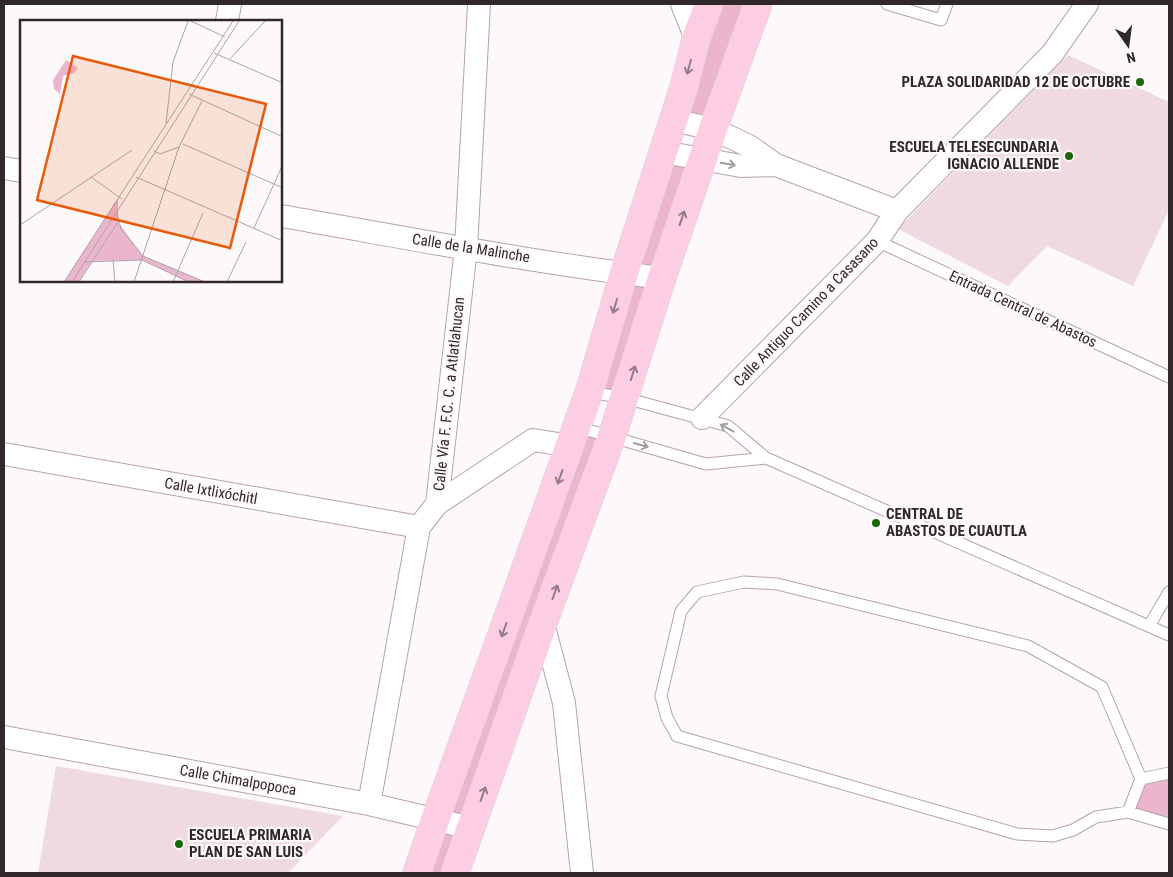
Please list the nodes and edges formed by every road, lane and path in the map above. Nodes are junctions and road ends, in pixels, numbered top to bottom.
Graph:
1 (230, 4) edge
2 (478, 4) edge
3 (682, 4) edge
4 (709, 4) edge
5 (758, 4) edge
6 (887, 4) edge
7 (947, 4) edge
8 (1088, 4) edge
9 (228, 20) edge
10 (696, 40) junction
11 (673, 120) junction
12 (712, 129) junction
13 (663, 152) junction
14 (702, 160) junction
15 (776, 166) junction
16 (4, 168) edge
17 (20, 171) edge
18 (897, 211) junction
19 (282, 216) edge
20 (877, 241) junction
21 (466, 248) junction
22 (624, 274) junction
23 (662, 278) junction
24 (1169, 377) edge
25 (589, 392) junction
26 (624, 398) junction
27 (702, 418) junction
28 (574, 436) junction
29 (612, 436) junction
30 (4, 454) edge
31 (766, 458) junction
32 (437, 504) junction
33 (419, 528) junction
34 (1169, 592) edge
35 (544, 623) junction
36 (1149, 626) junction
37 (1169, 634) edge
38 (4, 737) edge
39 (1169, 773) edge
40 (1141, 779) junction
41 (369, 804) junction
42 (1128, 812) junction
43 (435, 820) junction
44 (1169, 824) edge
45 (471, 828) junction
46 (417, 873) edge
47 (455, 873) edge
48 (582, 873) edge

1 - 9 street
2 - 21 street, Calle Vía F. F.C. C. a Atlatlahucan
3 - 10 street
4 - 10 main road
5 - 12 main road
6 - 7 lane
8 - 18 street, Calle Antiguo Camino a Casasano
10 -> 11 main road
11 - 12 street
11 - 13 main road
12 - 14 main road
12 - 15 street
13 - 14 street
13 - 22 main road
14 -> 15 street
23 -> 14 main road
15 - 18 street
16 - 17 street
18 - 20 street, Calle Antiguo Camino a Casasano
19 - 21 street, Calle de la Malinche
20 - 24 lane, Entrada Central de Abastos
20 - 27 street, Calle Antiguo Camino a Casasano
21 - 22 street, Calle de la Malinche
21 - 32 street, Calle Vía F. F.C. C. a Atlatlahucan
22 - 23 street, Calle de la Malinche
22 -> 25 main road
26 -> 23 main road
25 - 26 lane
25 - 28 main road
26 - 27 lane
26 - 29 main road
31 -> 27 lane
28 - 29 lane
28 - 32 street
28 -> 43 main road
29 -> 31 lane
35 -> 29 main road
30 - 33 street, Calle Ixtlixóchitl
31 - 36 lane
32 - 33 street, Calle Vía F. F.C. C. a Atlatlahucan
33 - 41 street, Calle Vía F. F.C. C. a Atlatlahucan
34 - 36 lane
45 -> 35 main road
35 - 48 street
36 - 37 lane
38 - 41 street, Calle Chimalpopoca
39 - 40 lane
40 - 42 lane
40 - 42 lane
41 - 43 street, Calle Chimalpopoca
42 - 44 lane
43 - 45 street, Calle Chimalpopoca
43 - 46 main road
45 - 47 main road

